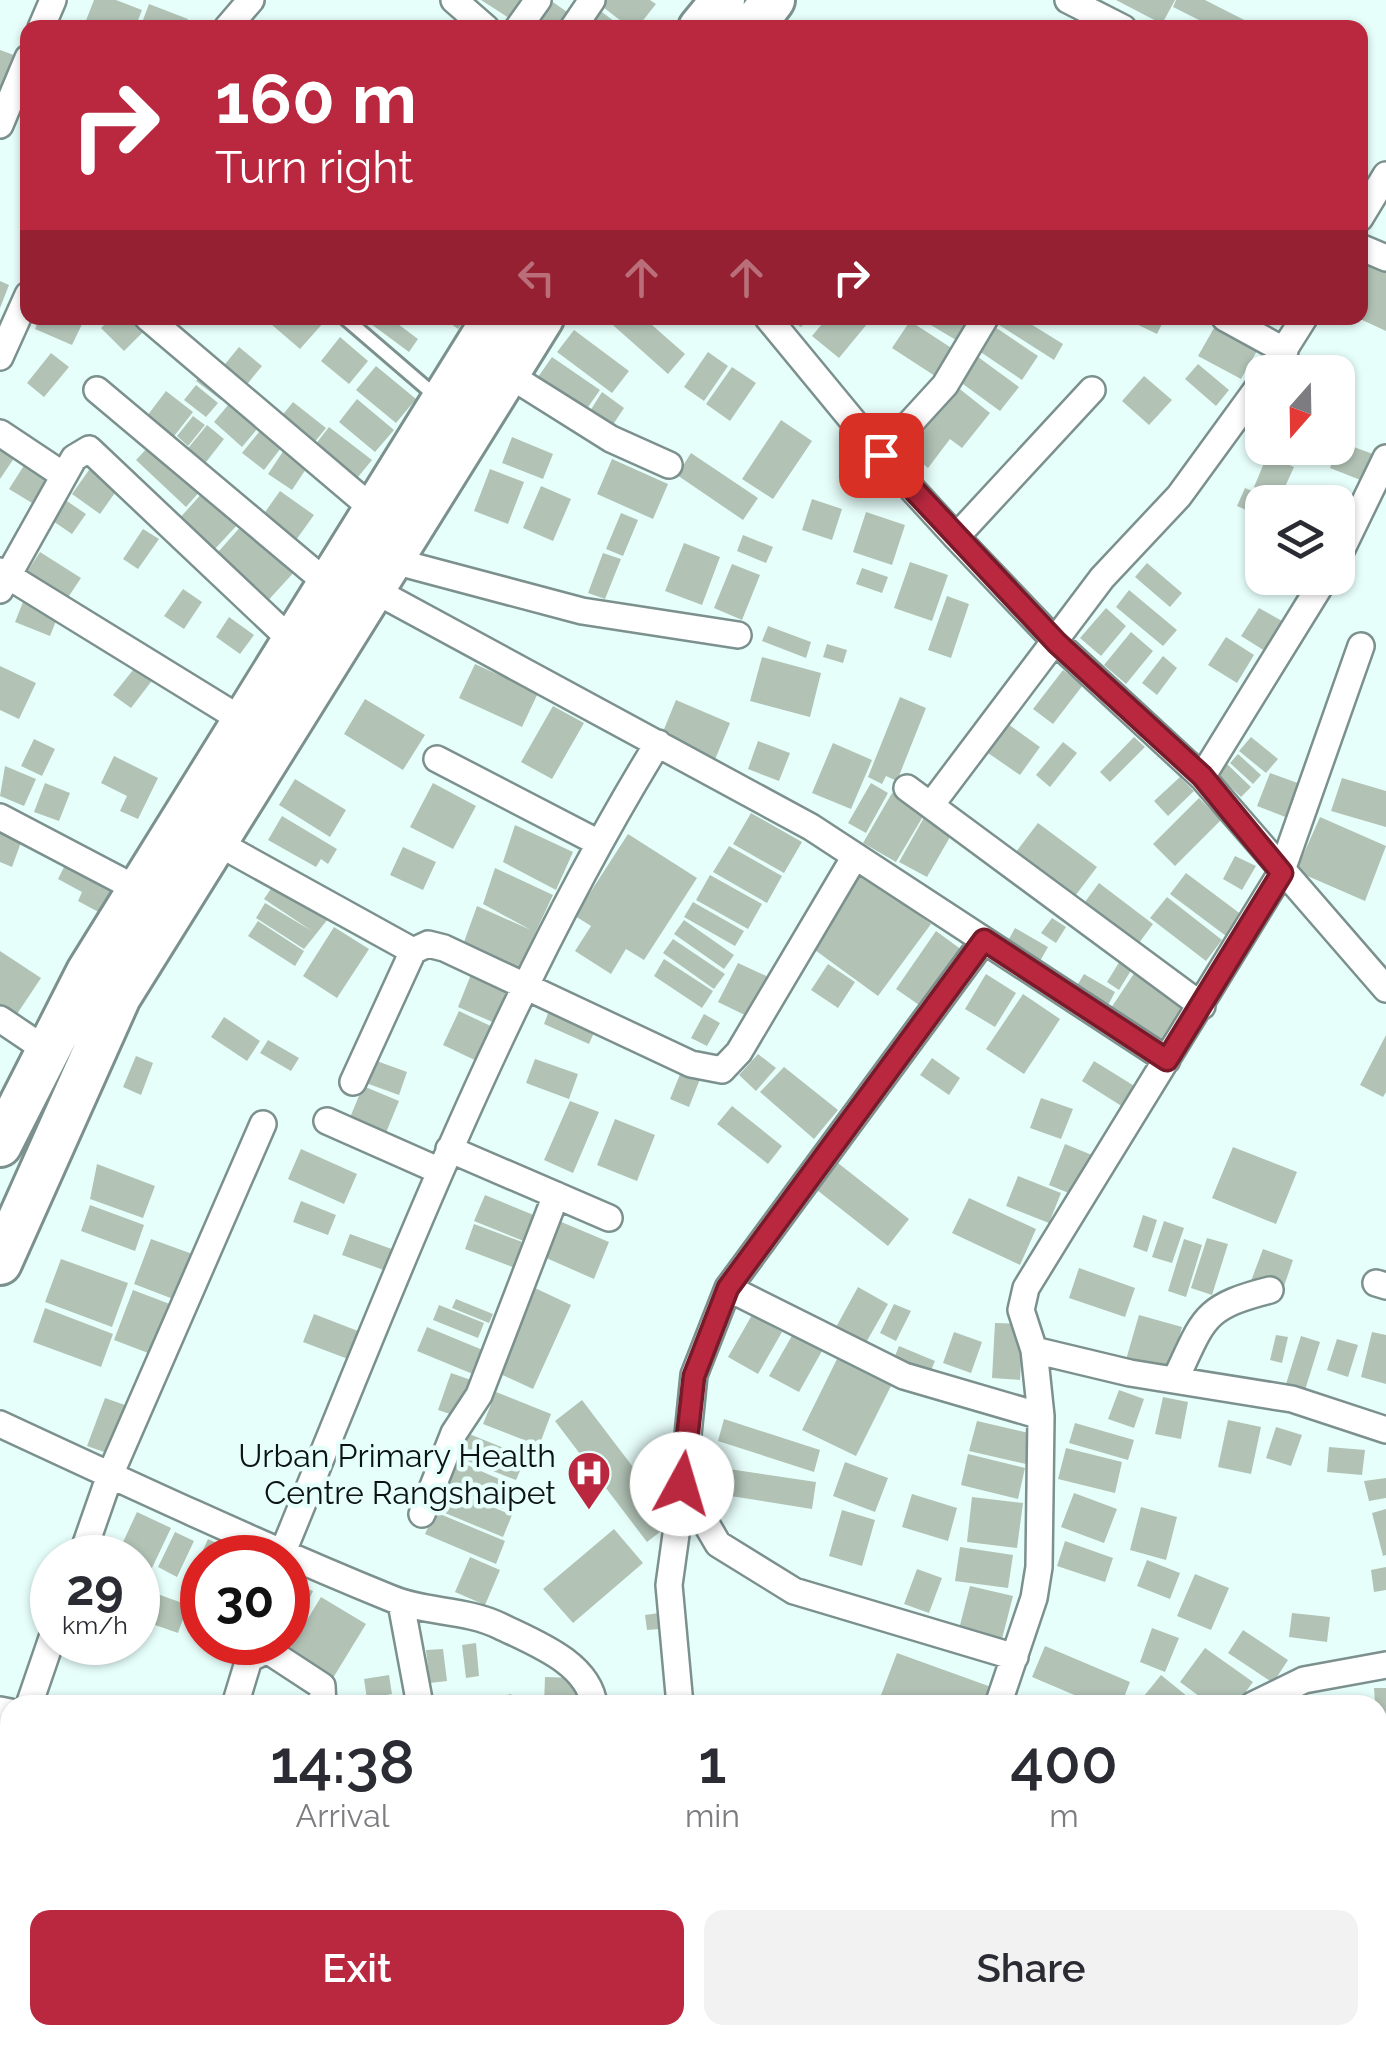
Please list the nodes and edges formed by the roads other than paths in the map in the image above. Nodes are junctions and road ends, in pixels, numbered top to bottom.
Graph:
1 (251, 0) edge
2 (454, 0) edge
3 (724, 0) edge
4 (1068, 0) edge
5 (234, 20) edge
6 (477, 20) edge
7 (707, 20) edge
8 (1107, 20) edge
9 (20, 80) edge
10 (9, 110) edge
11 (1386, 175) edge
12 (1368, 205) edge
13 (20, 313) edge
14 (156, 325) edge
15 (353, 325) edge
16 (490, 325) edge
17 (537, 325) edge
18 (774, 325) edge
19 (981, 325) edge
20 (1238, 325) edge
21 (1300, 325) edge
22 (1285, 351) junction
23 (1282, 355) edge
24 (0, 357) edge
25 (506, 372) junction
26 (96, 390) dead end
27 (1092, 390) dead end
28 (442, 400) junction
29 (1245, 405) edge
30 (0, 433) edge
31 (881, 455) junction
32 (1386, 458) edge
33 (669, 465) dead end
34 (63, 475) junction
35 (373, 508) junction
36 (1375, 509) edge
37 (1355, 535) edge
38 (956, 537) junction
39 (381, 574) junction
40 (2, 579) edge
41 (328, 584) junction
42 (1314, 595) edge
43 (738, 636) dead end
44 (292, 641) junction
45 (1057, 643) junction
46 (1361, 646) dead end
47 (242, 720) junction
48 (658, 744) junction
49 (437, 759) dead end
50 (1202, 776) junction
51 (907, 788) dead end
52 (931, 805) junction
53 (0, 816) edge
54 (216, 842) junction
55 (597, 842) junction
56 (854, 858) junction
57 (1282, 873) junction
58 (139, 890) junction
59 (984, 940) junction
60 (413, 951) junction
61 (1383, 977) edge
62 (528, 988) junction
63 (1202, 1006) junction
64 (0, 1019) edge
65 (46, 1050) junction
66 (1167, 1060) junction
67 (353, 1082) dead end
68 (327, 1120) dead end
69 (263, 1124) dead end
70 (0, 1145) edge
71 (444, 1160) junction
72 (556, 1195) junction
73 (609, 1218) dead end
74 (0, 1263) edge
75 (728, 1288) junction
76 (1270, 1290) dead end
77 (1034, 1350) junction
78 (1175, 1380) junction
79 (1040, 1416) junction
80 (0, 1424) edge
81 (1386, 1430) edge
82 (110, 1475) junction
83 (682, 1484) junction
84 (422, 1514) dead end
85 (89, 1535) edge
86 (241, 1535) edge
87 (290, 1535) edge
88 (310, 1566) edge
89 (401, 1603) junction
90 (1015, 1657) junction
91 (1386, 1664) edge
92 (43, 1665) edge
93 (32, 1695) edge
94 (238, 1695) edge
95 (322, 1695) edge
96 (418, 1695) edge
97 (593, 1695) edge
98 (679, 1695) edge
99 (1002, 1695) edge
100 (1278, 1695) edge

1 - 5 street
2 - 6 street
3 - 7 highway
4 - 8 street
9 - 10 street
11 - 12 street
13 - 24 street
14 - 35 street
15 - 28 lane
16 - 28 highway
17 - 25 highway
18 - 31 street
19 - 31 street
20 - 22 street
21 - 22 street
22 - 23 street
25 - 33 street
25 - 39 highway
26 - 41 street
27 - 38 street
28 - 35 highway
29 - 45 street
30 - 34 street
31 - 38 street
32 - 36 street
34 - 40 street
34 - 44 street
35 - 41 highway
36 - 37 street
38 - 45 street
39 - 43 street
39 - 48 street
39 - 54 highway
40 - 47 street
41 - 44 highway
42 - 50 street
44 - 47 highway
45 - 50 street
45 - 52 street
46 - 57 street
47 - 58 highway
48 - 55 street
48 - 56 street
49 - 55 street
50 - 57 street
51 - 52 street
52 - 63 street
53 - 58 street
54 - 60 street
54 - 74 highway
55 - 62 street
56 - 59 street
56 - 62 street
57 - 61 street
57 - 63 street
58 - 65 highway
59 - 66 street
59 - 75 street
60 - 62 street
60 - 67 street
62 - 71 street
63 - 66 street
64 - 65 street
65 - 70 highway
66 - 77 street
68 - 71 street
69 - 82 street
71 - 72 street
71 - 87 street
72 - 73 street
72 - 84 street
75 - 79 street
75 - 83 street
76 - 78 street
77 - 78 street
77 - 79 street
78 - 81 street
79 - 90 street
80 - 82 street
82 - 85 street
82 - 86 street
83 - 90 street
83 - 98 street
88 - 89 street
89 - 96 street
89 - 97 street
90 - 99 street
91 - 100 street
92 - 93 street
94 - 95 street

